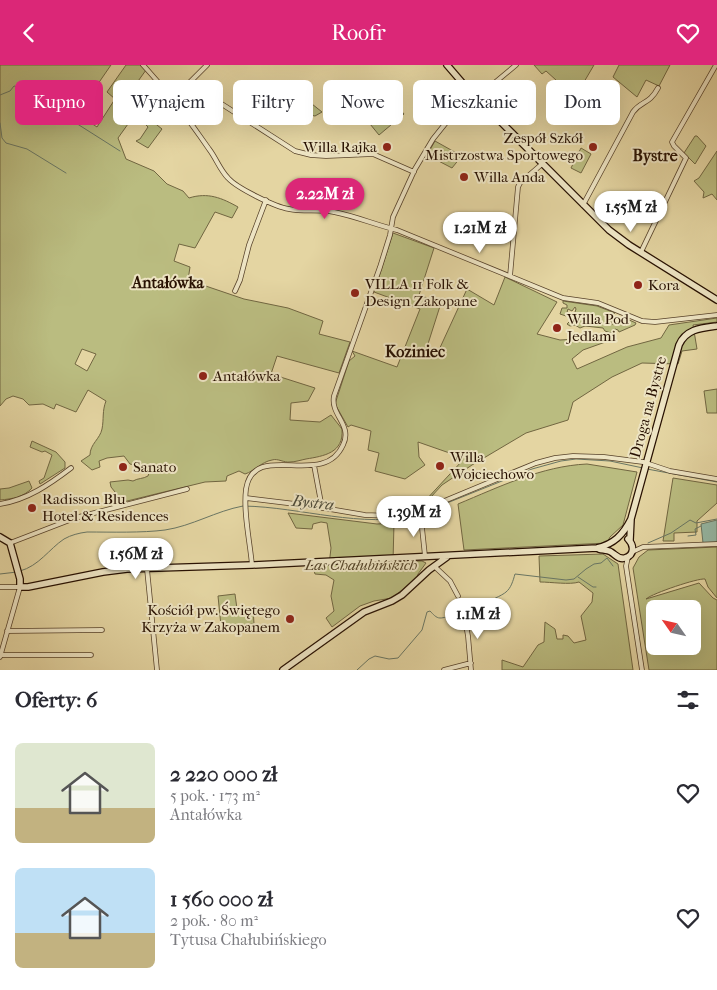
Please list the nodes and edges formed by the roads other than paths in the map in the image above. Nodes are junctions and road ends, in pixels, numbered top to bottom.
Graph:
1 (143, 65) edge
2 (207, 65) edge
3 (447, 65) edge
4 (516, 65) edge
5 (716, 65) edge
6 (155, 80) edge
7 (194, 80) edge
8 (461, 80) edge
9 (498, 80) edge
10 (658, 88) dead end
11 (223, 105) edge
12 (191, 125) edge
13 (445, 125) edge
14 (504, 125) edge
15 (542, 164) junction
16 (414, 172) junction
17 (266, 200) junction
18 (583, 205) junction
19 (391, 229) junction
20 (641, 252) junction
21 (510, 276) junction
22 (234, 291) dead end
23 (717, 299) edge
24 (717, 315) edge
25 (717, 326) edge
26 (646, 464) junction
27 (314, 465) junction
28 (71, 468) dead end
29 (717, 479) edge
30 (187, 489) dead end
31 (246, 500) junction
32 (0, 504) edge
33 (322, 508) junction
34 (420, 510) junction
35 (631, 519) junction
36 (0, 537) edge
37 (620, 537) junction
38 (631, 541) junction
39 (10, 543) junction
40 (613, 543) junction
41 (717, 544) edge
42 (643, 547) junction
43 (597, 548) junction
44 (614, 553) junction
45 (630, 554) junction
46 (449, 555) junction
47 (426, 556) junction
48 (433, 556) junction
49 (620, 558) junction
50 (252, 565) junction
51 (626, 566) junction
52 (431, 568) junction
53 (147, 569) junction
54 (0, 587) edge
55 (20, 587) junction
56 (458, 596) dead end
57 (464, 614) dead end
58 (102, 630) dead end
59 (7, 631) junction
60 (91, 655) dead end
61 (0, 656) edge
62 (470, 663) junction
63 (157, 670) edge
64 (284, 670) edge
65 (444, 670) edge
66 (472, 670) edge
67 (642, 670) edge

1 - 6 street
2 - 7 street
3 - 8 street
4 - 9 street
5 - 20 street
10 - 18 street
11 - 16 street
12 - 17 street
13 - 16 street
14 - 15 street
15 - 18 street
15 - 21 street
16 - 19 street
17 - 19 street
17 - 22 street
18 - 20 street
19 - 21 street
19 - 27 street
20 - 23 street
21 - 24 street
25 - 26 street, Droga na Bystre
26 - 29 street
26 - 34 street
26 - 35 street, Droga na Bystre
27 - 31 street
27 - 33 street
28 - 32 street
30 - 39 street
31 - 33 street
31 - 50 street
33 - 34 street
34 - 47 street
35 - 37 street, Droga na Bystre
35 - 38 street, Droga na Bystre
36 - 39 street
37 - 38 street
37 - 40 street
38 - 42 street
38 - 45 street
39 - 55 street
40 - 43 street
40 - 44 street
41 - 42 street
42 - 45 street
43 - 44 street
43 - 46 street
44 - 49 street
45 - 49 street
45 - 51 street
46 - 48 street
46 - 52 street
47 - 48 street
47 - 50 street
48 - 52 street
49 - 51 street
50 - 53 street
51 - 67 street
52 - 56 street
52 - 64 street
53 - 55 street
53 - 63 street
54 - 55 street
55 - 59 street
57 - 62 street
58 - 59 street
59 - 61 street
60 - 61 street
62 - 65 street
62 - 66 street

